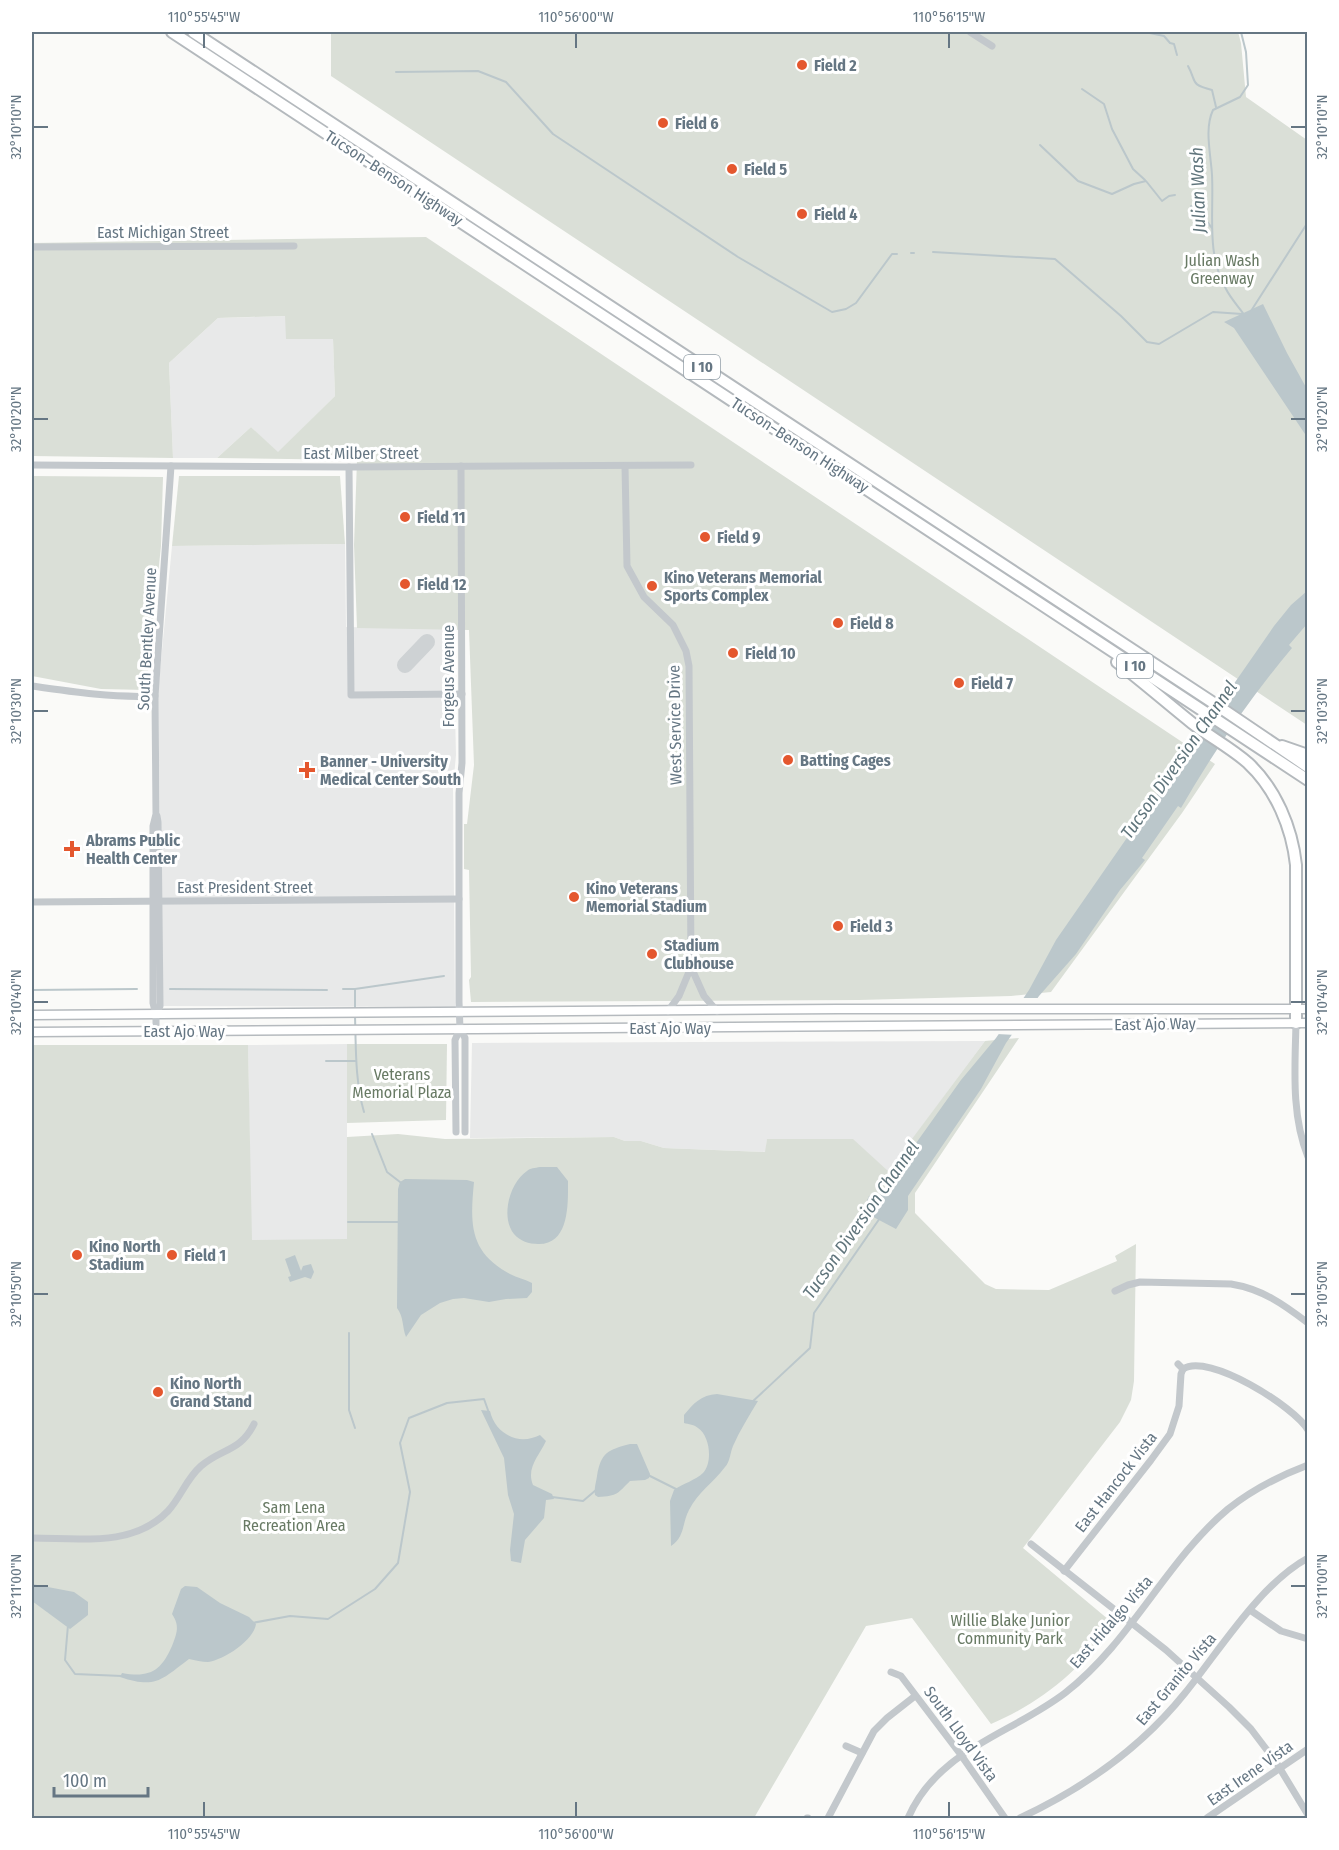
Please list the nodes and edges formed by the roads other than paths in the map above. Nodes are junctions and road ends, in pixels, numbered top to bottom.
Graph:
1 (172, 32) edge
2 (193, 32) edge
3 (970, 32) edge
4 (992, 46) dead end
5 (294, 246) dead end
6 (32, 248) edge
7 (32, 465) edge
8 (690, 465) dead end
9 (171, 466) junction
10 (461, 466) junction
11 (625, 466) junction
12 (349, 467) junction
13 (1063, 619) junction
14 (32, 686) edge
15 (462, 694) junction
16 (155, 696) junction
17 (1209, 707) junction
18 (1238, 727) junction
19 (1267, 740) junction
20 (1308, 755) edge
21 (1308, 767) edge
22 (1308, 780) edge
23 (459, 899) junction
24 (156, 901) junction
25 (32, 902) edge
26 (691, 967) junction
27 (1118, 1008) junction
28 (838, 1009) junction
29 (1302, 1009) edge
30 (668, 1011) junction
31 (717, 1011) junction
32 (459, 1012) junction
33 (156, 1015) junction
34 (32, 1016) edge
35 (1302, 1023) edge
36 (1118, 1024) junction
37 (838, 1026) junction
38 (460, 1029) junction
39 (156, 1031) junction
40 (32, 1032) edge
41 (456, 1132) dead end
42 (465, 1132) dead end
43 (1308, 1157) edge
44 (1115, 1291) dead end
45 (1308, 1323) edge
46 (254, 1424) dead end
47 (1308, 1430) edge
48 (1308, 1465) edge
49 (32, 1538) edge
50 (1031, 1544) dead end
51 (1308, 1558) edge
52 (1064, 1571) junction
53 (1250, 1610) junction
54 (1131, 1624) junction
55 (1308, 1639) edge
56 (891, 1672) dead end
57 (1198, 1677) junction
58 (915, 1696) junction
59 (846, 1746) dead end
60 (1308, 1749) edge
61 (861, 1753) junction
62 (961, 1755) junction
63 (1280, 1769) junction
64 (1308, 1815) edge
65 (828, 1818) edge
66 (908, 1818) edge
67 (1005, 1818) edge
68 (1020, 1818) edge
69 (1209, 1818) edge

1 - 13 highway, Tucson–Benson Highway / I 10
2 - 17 highway, Tucson–Benson Highway / I 10
3 - 4 street
5 - 6 street, East Michigan Street
7 - 9 street, East Milber Street
8 - 11 street, East Milber Street
9 - 12 street, East Milber Street
9 - 16 street, South Bentley Avenue
10 - 11 street, East Milber Street
10 - 12 street, East Milber Street
10 - 15 street, Forgeus Avenue
11 - 26 street, West Service Drive
12 - 15 street
13 - 17 highway, Tucson–Benson Highway / I 10
13 - 29 highway
14 - 16 street
15 - 23 street, Forgeus Avenue
16 - 24 street, South Bentley Avenue
17 - 18 highway, Tucson–Benson Highway / I 10
18 - 19 highway, Tucson–Benson Highway / I 10
18 - 22 highway, Tucson–Benson Highway / I 10
19 - 20 highway
19 - 21 highway, Tucson–Benson Highway / I 10
23 - 24 street, East President Street
23 - 32 street, Forgeus Avenue
24 - 25 street, East President Street
24 - 33 street, South Bentley Avenue
26 - 30 street, West Service Drive
26 - 31 street, West Service Drive
27 - 28 main road, East Ajo Way
27 - 29 main road, East Ajo Way
27 - 36 main road
28 - 31 main road, East Ajo Way
28 - 37 main road
29 - 35 highway
30 - 31 main road, East Ajo Way
30 - 32 main road, East Ajo Way
32 - 33 main road, East Ajo Way
32 - 38 street, Forgeus Avenue
33 - 34 main road, East Ajo Way
33 - 39 street, South Bentley Avenue
35 - 36 main road, East Ajo Way
35 - 43 street
36 - 37 main road, East Ajo Way
37 - 38 main road, East Ajo Way
38 - 39 main road, East Ajo Way
38 - 41 street, Forgeus Avenue
38 - 42 street, Forgeus Avenue
39 - 40 main road, East Ajo Way
44 - 45 street
46 - 49 street
47 - 52 street, East Hancock Vista
48 - 54 street, East Hidalgo Vista
50 - 52 street
51 - 53 street, East Granito Vista
52 - 54 street
53 - 55 street
53 - 57 street, East Granito Vista
54 - 57 street
54 - 62 street, East Hidalgo Vista
56 - 58 street, South Lloyd Vista
57 - 63 street
57 - 68 street, East Granito Vista
58 - 61 street
58 - 62 street, South Lloyd Vista
59 - 61 street
60 - 63 street, East Irene Vista
61 - 65 street
62 - 66 street, East Hidalgo Vista
62 - 67 street, South Lloyd Vista
63 - 64 street
63 - 69 street, East Irene Vista

